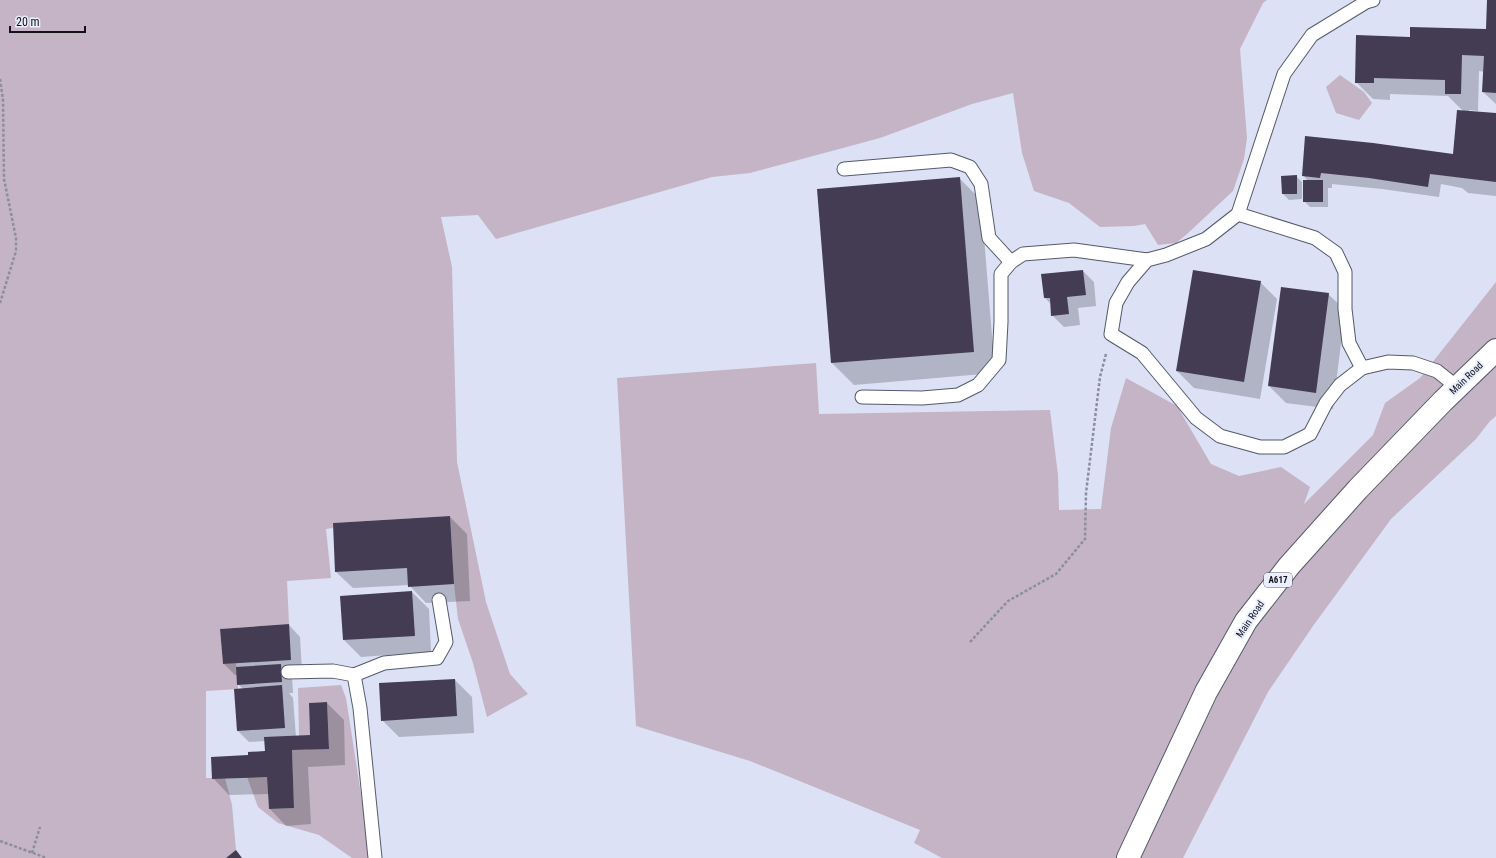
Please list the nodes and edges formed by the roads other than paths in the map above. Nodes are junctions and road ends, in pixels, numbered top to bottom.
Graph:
1 (1373, 0) edge
2 (844, 169) dead end
3 (1238, 214) junction
4 (1147, 260) junction
5 (1011, 262) junction
6 (1496, 350) edge
7 (1362, 368) junction
8 (1457, 387) junction
9 (862, 397) dead end
10 (439, 600) dead end
11 (288, 672) dead end
12 (354, 675) junction
13 (375, 858) edge
14 (1128, 858) edge

1 - 3 lane
2 - 5 lane
3 - 4 lane
3 - 7 lane
4 - 5 lane
4 - 7 lane
5 - 9 lane
6 - 8 highway, Main Road / A617
7 - 8 lane
8 - 14 highway, Main Road / A617
10 - 12 lane
11 - 12 lane
12 - 13 lane

